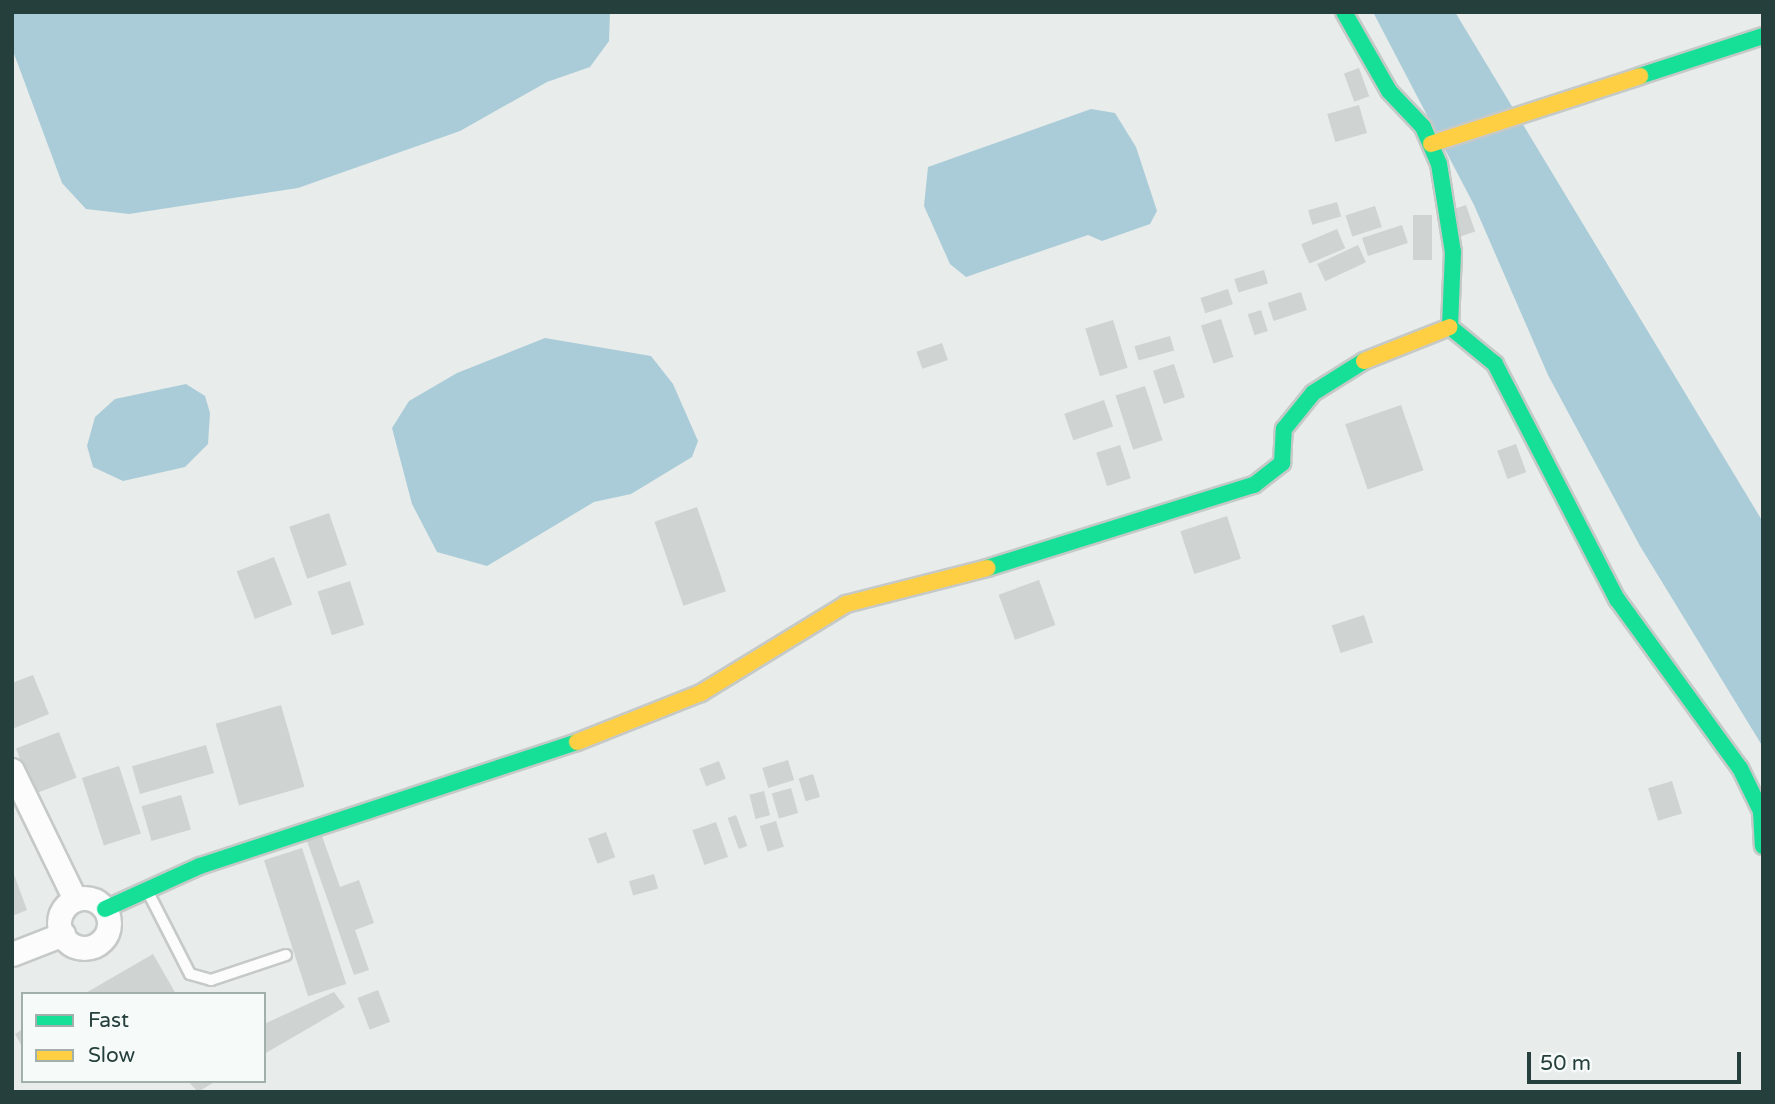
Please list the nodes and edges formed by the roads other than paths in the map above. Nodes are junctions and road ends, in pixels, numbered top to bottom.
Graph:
1 (1344, 12) edge
2 (1763, 36) edge
3 (1434, 143) junction
4 (1450, 327) junction
5 (12, 770) edge
6 (1763, 846) edge
7 (148, 891) junction
8 (75, 900) junction
9 (106, 909) junction
10 (63, 934) junction
11 (12, 954) edge
12 (286, 955) dead end

1 - 3 street
2 - 3 street
3 - 4 street
4 - 6 street
4 - 7 street
5 - 8 street
7 - 9 street
7 - 12 lane
8 - 9 street
8 - 10 street
9 - 10 street
10 - 11 street

